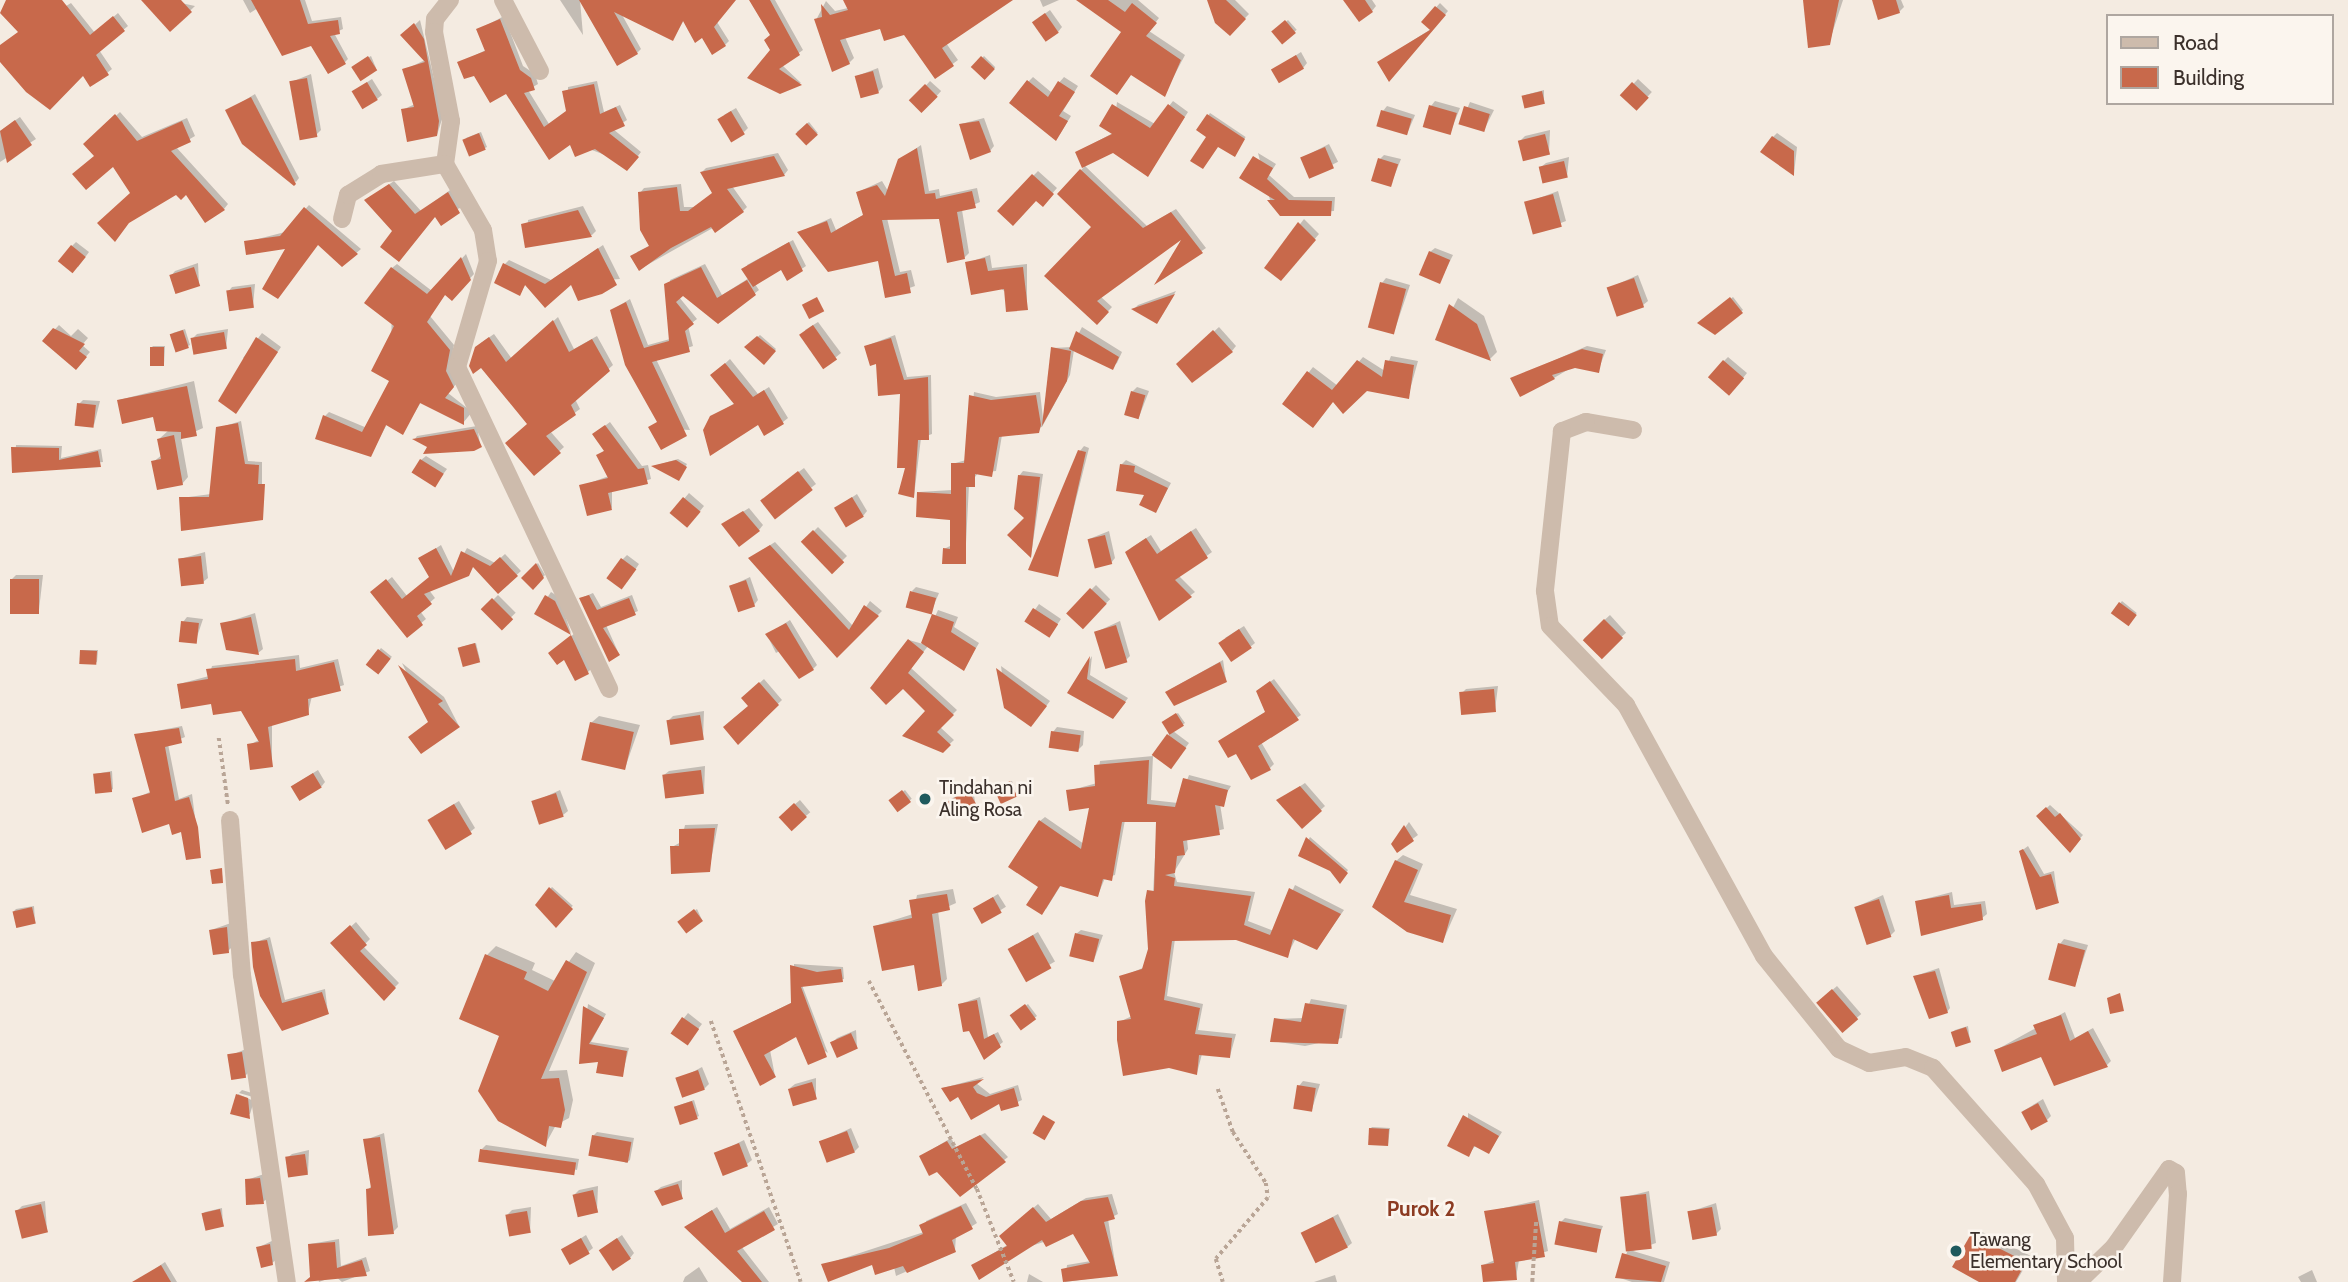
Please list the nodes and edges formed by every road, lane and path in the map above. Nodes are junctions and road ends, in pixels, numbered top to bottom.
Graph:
1 (450, 0) edge
2 (503, 0) edge
3 (540, 71) dead end
4 (445, 164) junction
5 (342, 219) dead end
6 (1633, 430) dead end
7 (609, 690) dead end
8 (219, 738) dead end
9 (230, 820) joint
10 (869, 981) dead end
11 (711, 1021) dead end
12 (1218, 1089) dead end
13 (1536, 1220) dead end
14 (287, 1282) edge
15 (801, 1282) edge
16 (1014, 1282) edge
17 (1223, 1282) edge
18 (1532, 1282) edge
19 (2066, 1282) edge
20 (2078, 1282) edge
21 (2172, 1282) edge

1 - 4 street
2 - 3 street
4 - 5 street
4 - 7 street
6 - 19 street
8 - 9 path
9 - 14 street
10 - 16 path
11 - 15 path
12 - 17 path
13 - 18 path
20 - 21 street

